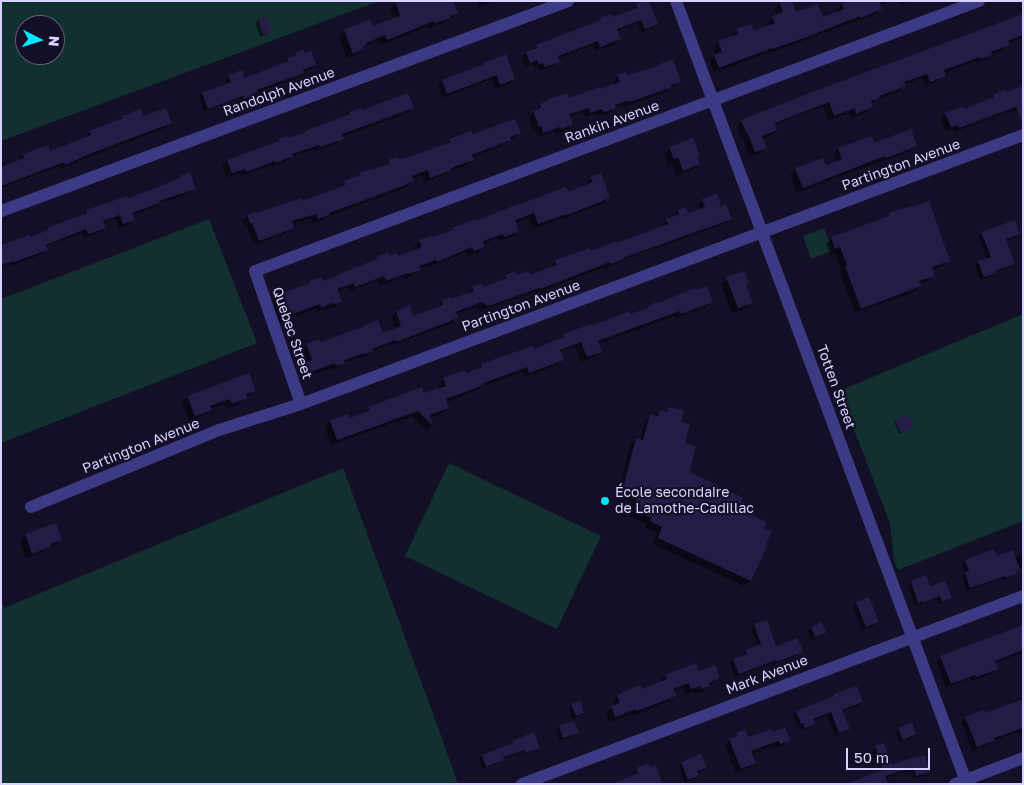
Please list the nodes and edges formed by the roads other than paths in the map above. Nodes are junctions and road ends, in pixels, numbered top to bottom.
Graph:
1 (568, 1) edge
2 (676, 1) edge
3 (979, 1) edge
4 (713, 101) junction
5 (1023, 135) edge
6 (1, 211) edge
7 (762, 232) junction
8 (255, 271) joint
9 (301, 404) junction
10 (31, 507) dead end
11 (1023, 596) edge
12 (913, 637) junction
13 (1023, 758) edge
14 (963, 782) edge
15 (522, 784) edge

1 - 6 street, Randolph Avenue
2 - 4 street, Totten Street
3 - 4 street, Rankin Avenue
4 - 7 street, Totten Street
4 - 8 street, Rankin Avenue
5 - 7 street, Partington Avenue
7 - 9 street, Partington Avenue
7 - 12 street, Totten Street
8 - 9 street, Quebec Street
9 - 10 street, Partington Avenue
11 - 12 street, Mark Avenue
12 - 14 street, Totten Street
12 - 15 street, Mark Avenue
13 - 14 street

